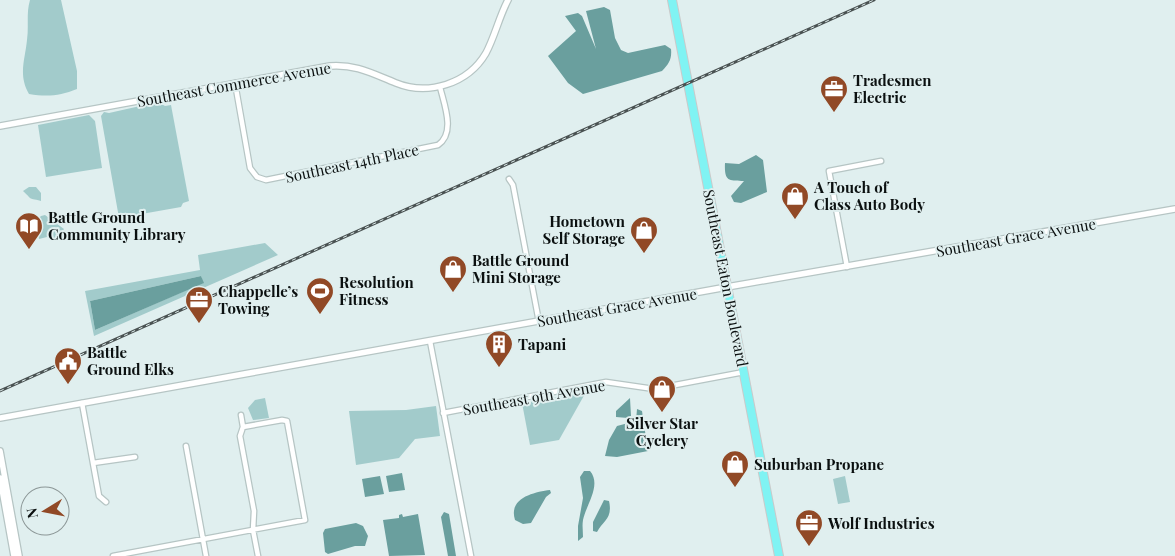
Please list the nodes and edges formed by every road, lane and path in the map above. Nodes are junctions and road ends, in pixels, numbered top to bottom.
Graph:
1 (508, 0) edge
2 (672, 0) edge
3 (235, 83) junction
4 (440, 86) junction
5 (0, 126) edge
6 (881, 161) dead end
7 (509, 179) dead end
8 (1175, 209) edge
9 (847, 267) junction
10 (727, 287) junction
11 (539, 322) junction
12 (430, 341) junction
13 (744, 372) junction
14 (82, 403) junction
15 (443, 413) junction
16 (241, 415) dead end
17 (0, 418) edge
18 (243, 427) junction
19 (186, 446) dead end
20 (0, 451) edge
21 (136, 457) dead end
22 (93, 463) junction
23 (0, 478) edge
24 (106, 502) dead end
25 (253, 530) junction
26 (204, 540) junction
27 (14, 556) edge
28 (20, 556) edge
29 (113, 556) edge
30 (206, 556) edge
31 (258, 556) edge
32 (471, 556) edge
33 (779, 556) edge

1 - 4 street, Southeast Commerce Avenue
2 - 10 main road, Southeast Eaton Boulevard
3 - 4 street, Southeast Commerce Avenue
3 - 4 street, Southeast 14th Place
3 - 5 street, Southeast Commerce Avenue
6 - 9 street
7 - 11 street
8 - 9 street, Southeast Grace Avenue
9 - 10 street, Southeast Grace Avenue
10 - 11 street, Southeast Grace Avenue
10 - 13 main road, Southeast Eaton Boulevard
11 - 12 street, Southeast Grace Avenue
12 - 14 street, Southeast Grace Avenue
12 - 15 street
13 - 15 street, Southeast 9th Avenue
13 - 33 main road, Southeast Eaton Boulevard
14 - 17 street, Southeast Grace Avenue
14 - 22 street
15 - 32 street
16 - 18 street
18 - 25 street
18 - 25 street
19 - 26 street
20 - 28 street
21 - 22 street
22 - 24 street
23 - 27 street
25 - 26 street
25 - 31 street
26 - 29 street
26 - 30 street

